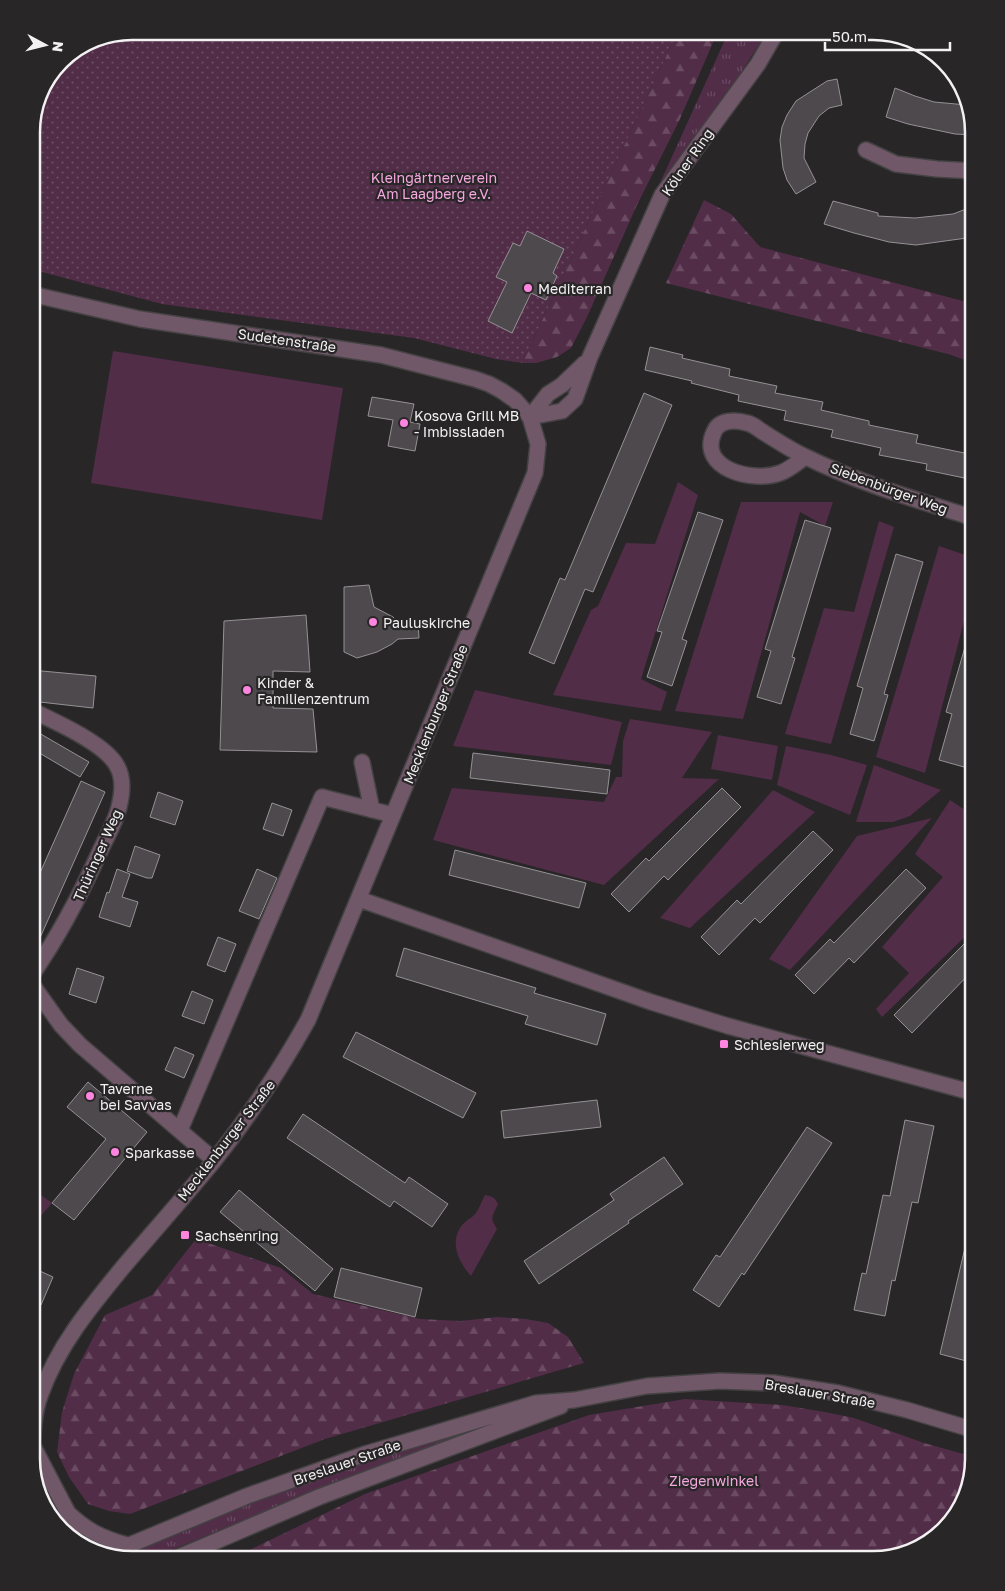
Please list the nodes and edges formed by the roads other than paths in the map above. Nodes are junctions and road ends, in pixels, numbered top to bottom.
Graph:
1 (772, 40) edge
2 (866, 150) dead end
3 (965, 171) edge
4 (40, 296) edge
5 (590, 358) junction
6 (530, 417) junction
7 (805, 457) junction
8 (965, 515) edge
9 (40, 715) edge
10 (362, 762) dead end
11 (372, 810) junction
12 (393, 815) junction
13 (359, 900) junction
14 (40, 963) edge
15 (40, 996) edge
16 (965, 1091) edge
17 (180, 1130) junction
18 (214, 1160) junction
19 (40, 1396) edge
20 (574, 1400) junction
21 (965, 1427) edge
22 (40, 1460) edge
23 (68, 1513) junction
24 (71, 1527) edge
25 (127, 1545) junction
26 (117, 1550) edge
27 (193, 1551) edge

1 - 5 street, Kölner Ring
2 - 3 street
4 - 6 street, Sudetenstraße
5 - 6 street, Kölner Ring
5 - 6 street, Kölner Ring
6 - 12 street, Mecklenburger Straße
7 - 7 street, Siebenbürger Weg
7 - 8 street, Siebenbürger Weg
9 - 14 street, Thüringer Weg
10 - 11 street
11 - 12 street
11 - 17 street
12 - 13 street, Mecklenburger Straße
13 - 16 street
13 - 18 street, Mecklenburger Straße
15 - 17 street
17 - 18 street
18 - 19 street, Mecklenburger Straße
20 - 21 street, Breslauer Straße
20 - 25 street, Breslauer Straße
20 - 27 street, Breslauer Straße
22 - 23 street
23 - 24 street
23 - 25 street
25 - 26 street, Breslauer Straße

